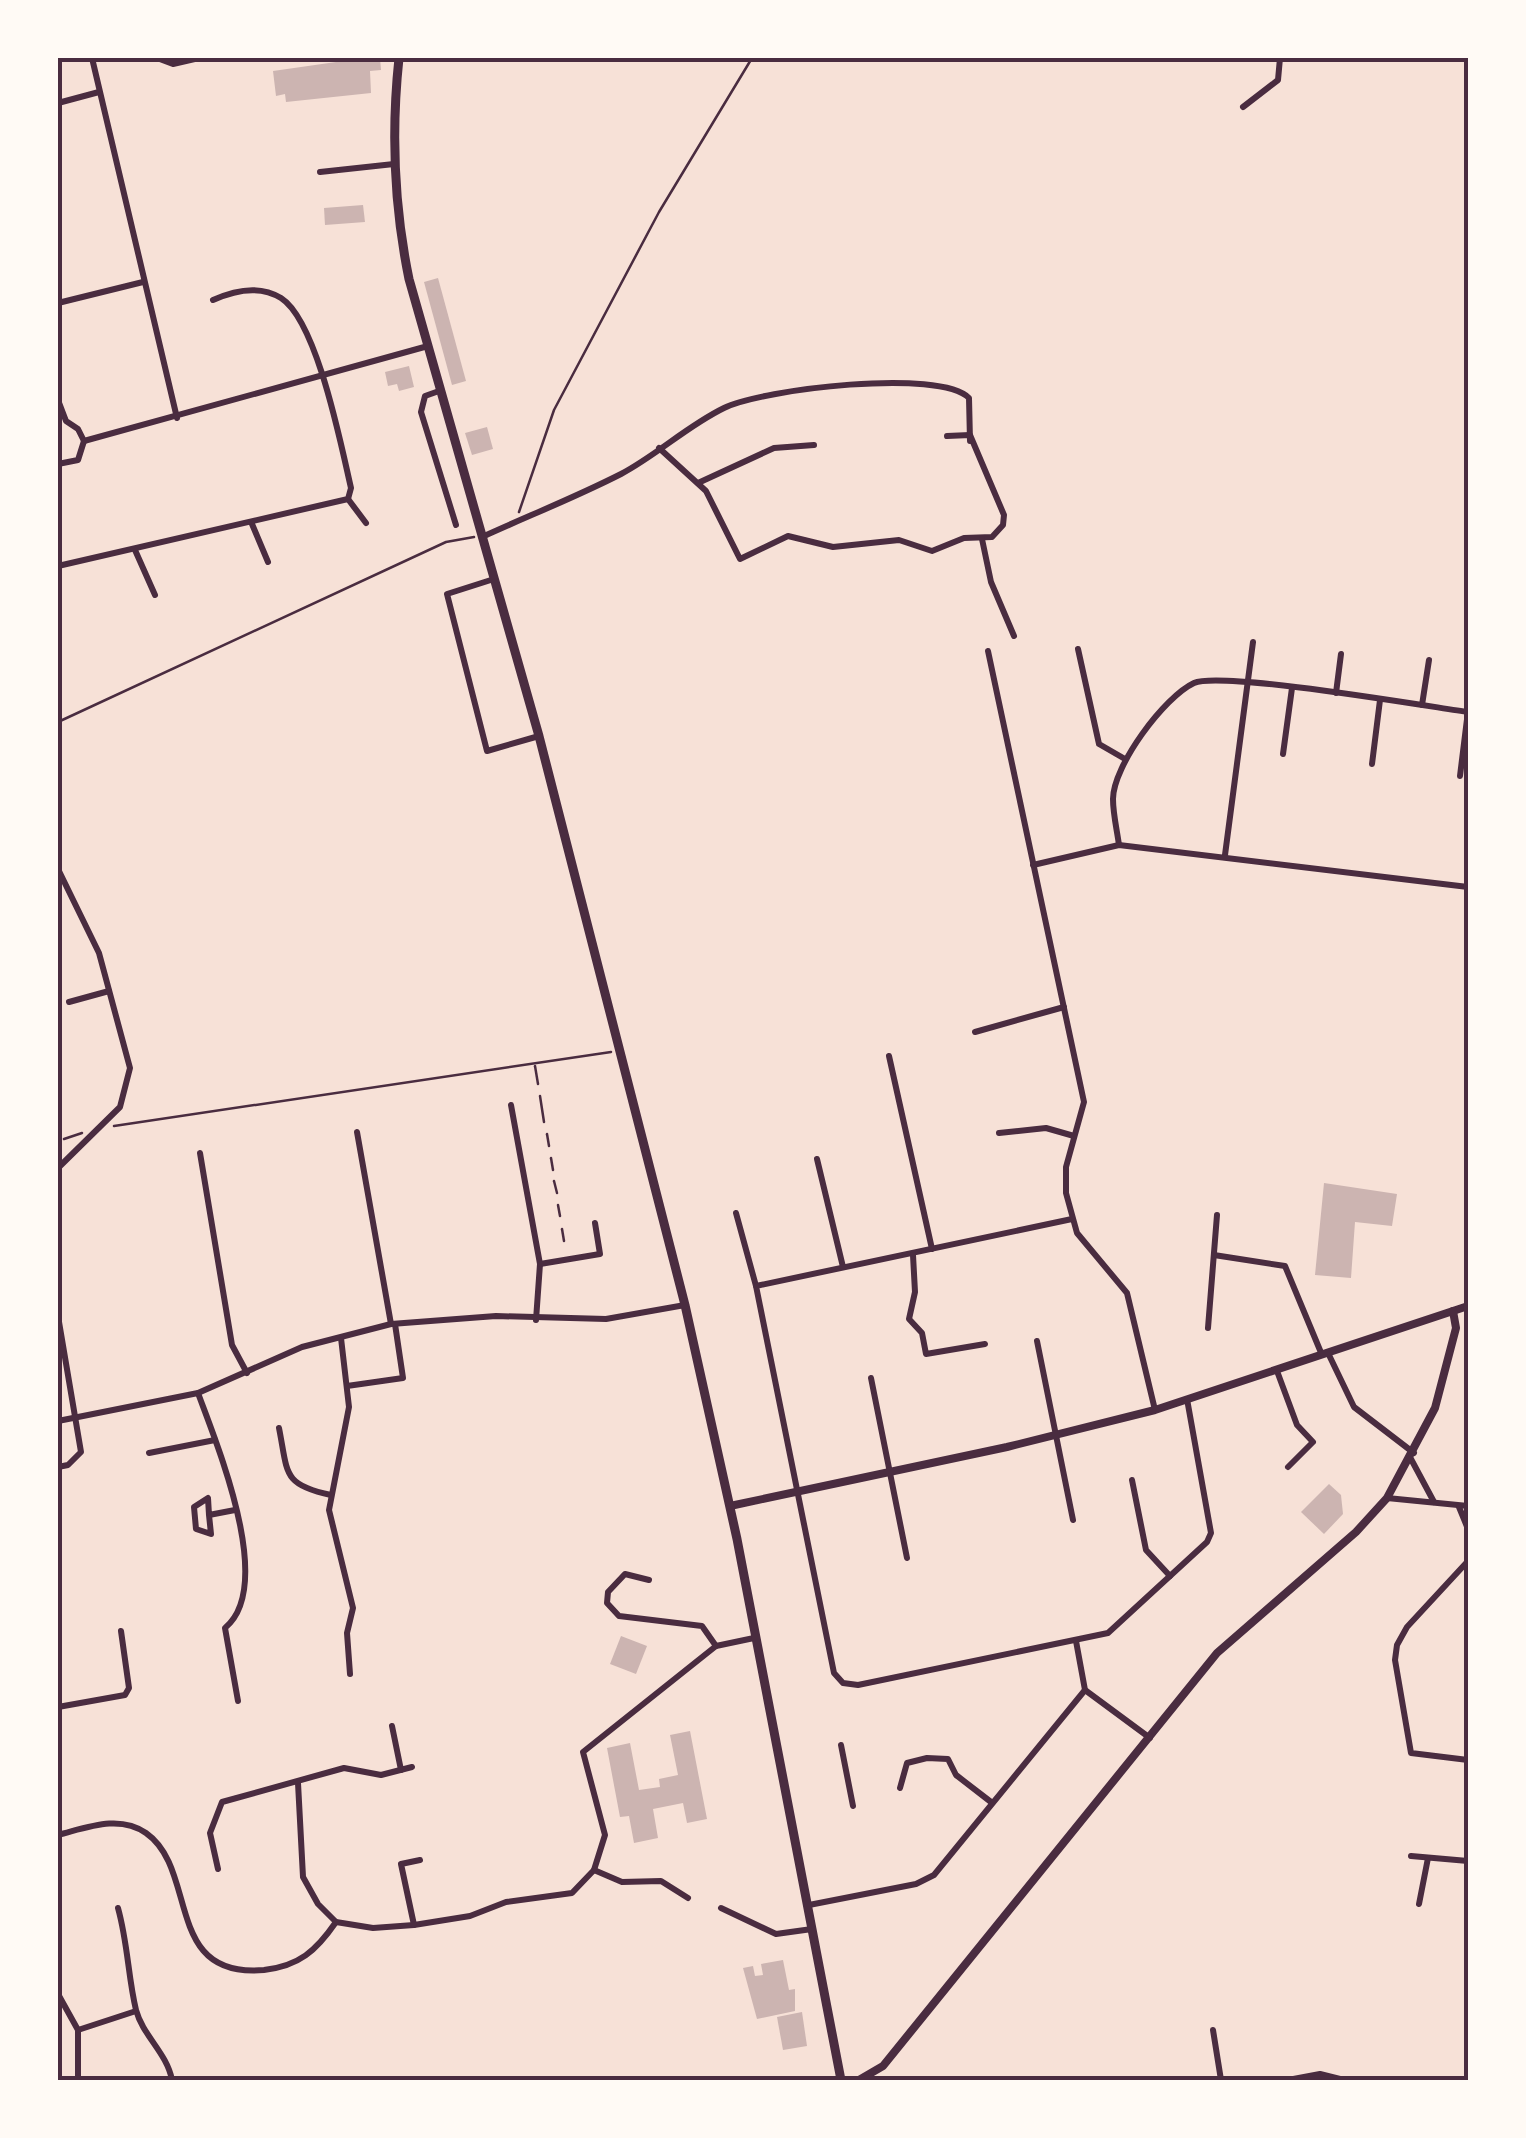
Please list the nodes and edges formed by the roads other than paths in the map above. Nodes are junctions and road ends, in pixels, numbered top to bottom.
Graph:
1 (92, 58) edge
2 (157, 58) edge
3 (199, 58) edge
4 (398, 58) edge
5 (1280, 58) edge
6 (100, 92) junction
7 (58, 103) edge
8 (1243, 107) dead end
9 (394, 164) junction
10 (320, 172) dead end
11 (143, 282) junction
12 (213, 300) dead end
13 (58, 303) edge
14 (428, 346) junction
15 (322, 375) junction
16 (439, 391) junction
17 (58, 400) edge
18 (176, 418) junction
19 (62, 422) edge
20 (948, 436) dead end
21 (970, 438) junction
22 (84, 441) junction
23 (814, 445) dead end
24 (659, 448) junction
25 (58, 464) edge
26 (698, 483) junction
27 (348, 499) junction
28 (366, 523) dead end
29 (252, 524) junction
30 (456, 525) dead end
31 (481, 537) junction
32 (982, 539) junction
33 (136, 550) junction
34 (268, 562) dead end
35 (58, 566) edge
36 (494, 579) junction
37 (155, 595) dead end
38 (1014, 636) dead end
39 (1253, 642) dead end
40 (1078, 650) dead end
41 (988, 651) dead end
42 (1341, 654) dead end
43 (1428, 660) dead end
44 (1247, 683) junction
45 (1292, 688) junction
46 (1336, 693) junction
47 (1380, 700) junction
48 (1422, 705) junction
49 (1468, 712) edge
50 (539, 736) junction
51 (1283, 754) dead end
52 (1125, 758) junction
53 (1372, 764) dead end
54 (1460, 776) dead end
55 (1119, 845) junction
56 (1225, 855) junction
57 (1032, 865) junction
58 (58, 869) edge
59 (1468, 888) edge
60 (109, 991) junction
61 (69, 1002) dead end
62 (1064, 1007) junction
63 (975, 1032) dead end
64 (889, 1056) dead end
65 (511, 1106) dead end
66 (358, 1132) dead end
67 (1000, 1133) dead end
68 (1074, 1136) junction
69 (200, 1153) dead end
70 (817, 1159) dead end
71 (58, 1168) edge
72 (736, 1213) dead end
73 (1217, 1215) dead end
74 (1072, 1220) junction
75 (595, 1223) dead end
76 (932, 1249) junction
77 (913, 1254) junction
78 (1214, 1255) junction
79 (540, 1264) junction
80 (843, 1267) junction
81 (756, 1286) junction
82 (685, 1306) junction
83 (1468, 1306) edge
84 (1453, 1312) junction
85 (58, 1316) edge
86 (536, 1320) junction
87 (393, 1324) junction
88 (1208, 1328) dead end
89 (340, 1338) junction
90 (1038, 1340) dead end
91 (984, 1344) dead end
92 (1326, 1355) junction
93 (1277, 1370) junction
94 (247, 1373) junction
95 (871, 1378) dead end
96 (347, 1386) junction
97 (198, 1393) junction
98 (1187, 1399) junction
99 (1154, 1410) junction
100 (76, 1418) junction
101 (58, 1421) edge
102 (279, 1428) dead end
103 (1055, 1434) junction
104 (215, 1440) junction
105 (149, 1453) dead end
106 (1413, 1456) junction
107 (1288, 1466) dead end
108 (58, 1467) edge
109 (891, 1470) junction
110 (1132, 1480) dead end
111 (794, 1490) junction
112 (332, 1495) junction
113 (1387, 1498) junction
114 (1434, 1502) junction
115 (730, 1506) junction
116 (1464, 1506) edge
117 (235, 1510) junction
118 (209, 1515) junction
119 (1073, 1520) dead end
120 (1468, 1529) edge
121 (907, 1558) dead end
122 (1468, 1561) edge
123 (1170, 1576) junction
124 (649, 1580) dead end
125 (121, 1632) dead end
126 (754, 1638) junction
127 (1076, 1641) junction
128 (716, 1646) junction
129 (350, 1674) dead end
130 (1084, 1690) junction
131 (238, 1700) dead end
132 (58, 1706) edge
133 (392, 1726) dead end
134 (1150, 1738) junction
135 (841, 1745) dead end
136 (1468, 1760) edge
137 (412, 1767) dead end
138 (401, 1770) junction
139 (298, 1782) junction
140 (900, 1788) dead end
141 (991, 1802) junction
142 (852, 1806) dead end
143 (58, 1835) edge
144 (1411, 1856) dead end
145 (1428, 1858) junction
146 (420, 1860) dead end
147 (1468, 1862) edge
148 (218, 1868) dead end
149 (594, 1870) junction
150 (688, 1898) dead end
151 (1419, 1904) dead end
152 (809, 1905) junction
153 (118, 1908) dead end
154 (721, 1908) dead end
155 (336, 1922) junction
156 (414, 1925) junction
157 (814, 1929) junction
158 (58, 1994) edge
159 (136, 2012) junction
160 (78, 2030) junction
161 (1213, 2030) dead end
162 (78, 2080) edge
163 (172, 2080) edge
164 (842, 2080) edge
165 (859, 2080) edge
166 (1221, 2080) edge
167 (1288, 2080) edge
168 (1344, 2080) edge

1 - 6 street
2 - 3 street
4 - 9 main road
5 - 8 street
6 - 7 street
6 - 11 street
9 - 10 street
9 - 14 main road
11 - 13 street
11 - 18 street
12 - 15 street
14 - 15 street
14 - 16 main road
15 - 18 street
15 - 27 street
16 - 30 street
16 - 31 main road
17 - 19 street
18 - 22 street
19 - 22 street
20 - 21 street
21 - 24 street
21 - 32 street
22 - 25 street
23 - 26 street
24 - 26 street
24 - 31 street
26 - 32 street
27 - 28 street
27 - 29 street
29 - 33 street
29 - 34 street
31 - 36 main road
32 - 38 street
33 - 35 street
33 - 37 street
36 - 50 main road
36 - 50 street
39 - 44 street
40 - 52 street
41 - 57 street
42 - 46 street
43 - 48 street
44 - 45 street
44 - 52 street
44 - 56 street
45 - 46 street
45 - 51 street
46 - 47 street
47 - 48 street
47 - 53 street
48 - 49 street
49 - 54 street
50 - 82 main road
52 - 55 street
55 - 56 street
55 - 57 street
56 - 59 street
57 - 62 street
58 - 60 street
60 - 61 street
60 - 71 street
62 - 63 street
62 - 68 street
64 - 76 street
65 - 79 street
66 - 87 street
67 - 68 street
68 - 74 street
69 - 94 street
70 - 80 street
72 - 81 street
73 - 78 street
74 - 76 street
74 - 99 street
75 - 79 street
76 - 77 street
77 - 80 street
77 - 91 street
78 - 88 street
78 - 92 street
79 - 86 street
80 - 81 street
81 - 111 street
82 - 86 street
82 - 115 main road
83 - 84 street
84 - 92 street
84 - 106 street
85 - 100 street
86 - 87 street
87 - 89 street
87 - 96 street
89 - 94 street
89 - 96 street
90 - 103 street
92 - 93 street
92 - 106 street
93 - 98 street
93 - 107 street
94 - 97 street
95 - 109 street
96 - 112 street
97 - 100 street
97 - 104 street
98 - 99 street
98 - 123 street
99 - 103 street
100 - 101 street
100 - 108 street
102 - 112 street
103 - 109 street
103 - 119 street
104 - 105 street
104 - 117 street
106 - 113 street
106 - 114 street
109 - 111 street
109 - 121 street
110 - 123 street
111 - 115 street
111 - 127 street
112 - 129 street
113 - 114 street
113 - 134 street
114 - 116 street
115 - 126 main road
116 - 120 street
117 - 118 street
117 - 131 street
118 - 118 street
122 - 136 street
123 - 127 street
124 - 128 street
125 - 132 street
126 - 128 street
126 - 152 main road
127 - 130 street
128 - 149 street
130 - 134 street
130 - 141 street
133 - 138 street
134 - 165 street
135 - 142 street
137 - 138 street
138 - 139 street
139 - 148 street
139 - 155 street
140 - 141 street
141 - 152 street
143 - 155 street
144 - 145 street
145 - 147 street
145 - 151 street
146 - 156 street
149 - 150 street
149 - 156 street
152 - 157 main road
153 - 159 street
154 - 157 street
155 - 156 street
157 - 164 main road
158 - 160 street
159 - 160 street
159 - 163 street
160 - 162 street
161 - 166 street
167 - 168 street

